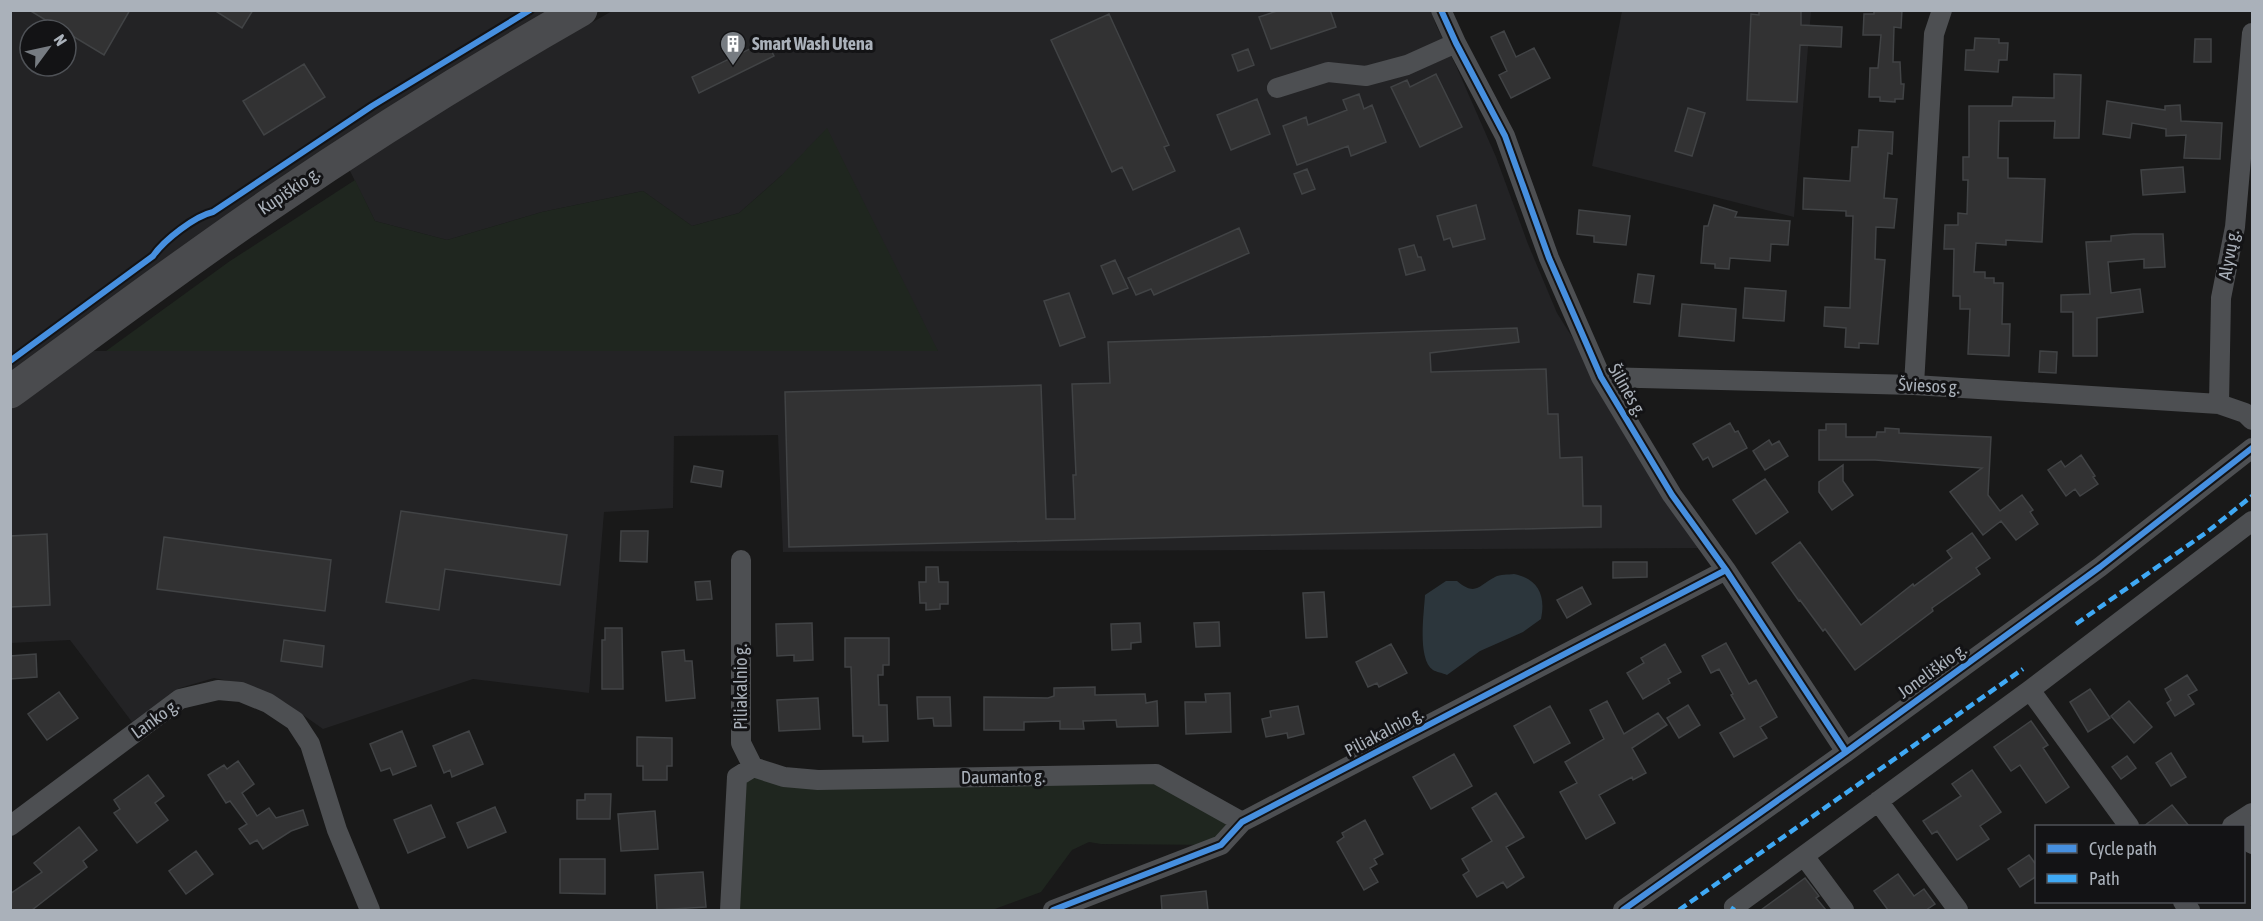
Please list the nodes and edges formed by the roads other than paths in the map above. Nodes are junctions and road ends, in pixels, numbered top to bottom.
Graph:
1 (581, 10) edge
2 (1441, 10) edge
3 (1942, 10) edge
4 (2253, 33) edge
5 (1456, 43) junction
6 (1277, 88) dead end
7 (1600, 377) junction
8 (1914, 385) junction
9 (10, 392) edge
10 (2219, 404) junction
11 (2253, 420) edge
12 (2253, 448) edge
13 (2253, 520) edge
14 (741, 560) dead end
15 (1726, 570) junction
16 (2030, 690) junction
17 (1846, 752) junction
18 (753, 767) junction
19 (1878, 801) junction
20 (1242, 822) junction
21 (2128, 825) edge
22 (10, 826) edge
23 (2245, 831) edge
24 (2253, 844) edge
25 (1804, 856) junction
26 (1735, 909) edge
27 (370, 910) edge
28 (730, 910) edge
29 (1053, 910) edge
30 (1623, 910) edge
31 (1844, 910) edge
32 (1958, 910) edge

1 - 9 highway, Kupiškio g.
2 - 5 street, Šilinės g.
3 - 8 street
4 - 10 street, Alyvų g.
5 - 6 street
5 - 7 street, Šilinės g.
7 - 8 street, Šviesos g.
7 - 15 street, Šilinės g.
8 - 10 street, Šviesos g.
10 - 11 street, Šviesos g.
12 - 17 street, Joneliškio g.
13 - 16 street
14 - 18 street, Piliakalnio g.
15 - 17 street, Šilinės g.
15 - 20 street, Piliakalnio g.
16 - 19 street
16 - 21 street
17 - 30 street, Joneliškio g.
18 - 20 street, Daumanto g.
18 - 28 street
19 - 25 street
19 - 32 street
20 - 29 street, Piliakalnio g.
22 - 27 street, Lanko g.
23 - 24 street
25 - 26 street
25 - 31 street

